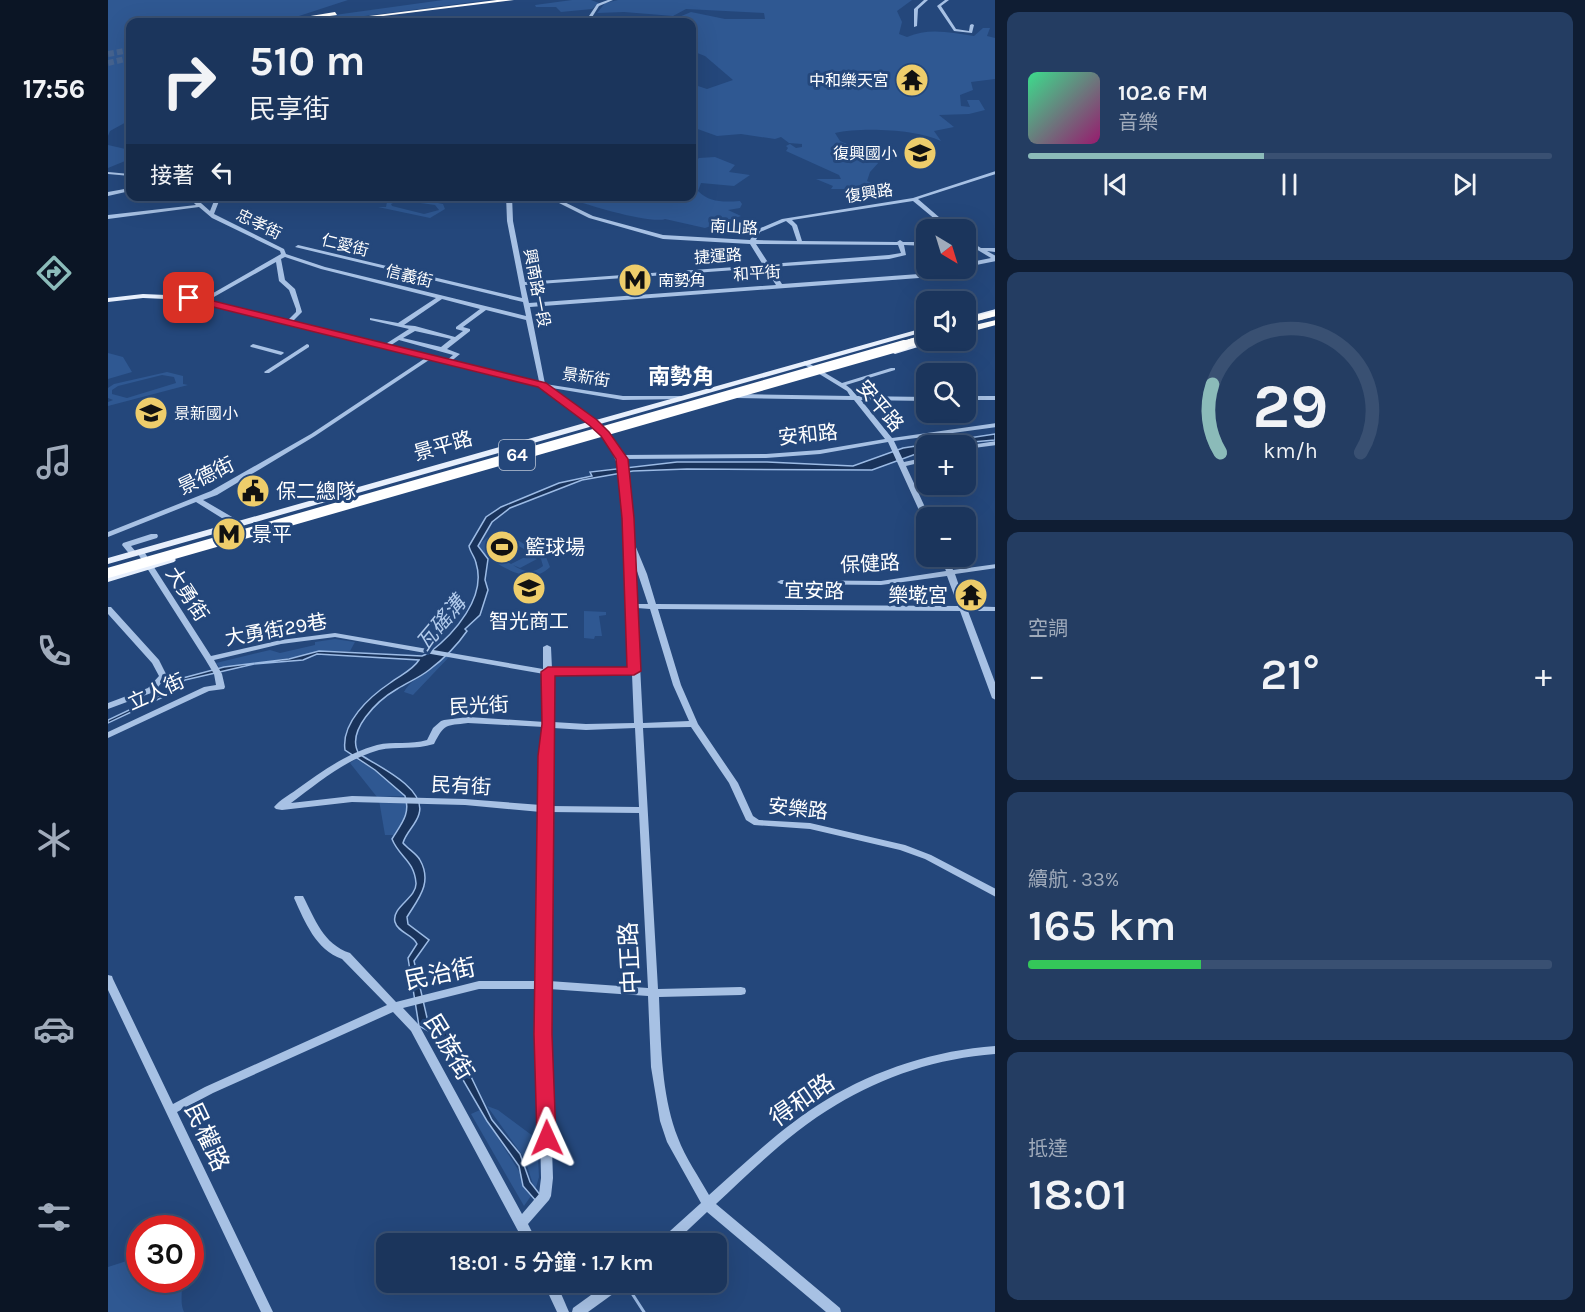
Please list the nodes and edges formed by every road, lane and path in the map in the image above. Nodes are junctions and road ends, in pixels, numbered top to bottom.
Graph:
1 (511, 0) edge
2 (611, 0) edge
3 (926, 0) edge
4 (947, 0) edge
5 (503, 1) edge
6 (364, 9) dead end
7 (304, 18) edge
8 (354, 18) edge
9 (589, 18) edge
10 (972, 25) dead end
11 (915, 26) dead end
12 (995, 172) edge
13 (108, 173) edge
14 (126, 175) edge
15 (126, 191) edge
16 (108, 194) edge
17 (914, 199) junction
18 (194, 201) edge
19 (217, 201) edge
20 (509, 201) edge
21 (556, 201) edge
22 (198, 206) junction
23 (211, 215) junction
24 (108, 217) edge
25 (939, 219) edge
26 (788, 220) junction
27 (752, 242) junction
28 (800, 242) junction
29 (900, 242) junction
30 (916, 243) edge
31 (298, 248) dead end
32 (976, 249) edge
33 (976, 250) edge
34 (995, 250) edge
35 (281, 257) junction
36 (995, 259) edge
37 (976, 263) edge
38 (766, 266) junction
39 (916, 276) edge
40 (190, 284) dead end
41 (522, 284) junction
42 (779, 285) junction
43 (209, 287) dead end
44 (440, 298) junction
45 (108, 300) edge
46 (202, 301) junction
47 (527, 303) junction
48 (485, 308) junction
49 (995, 318) edge
50 (372, 319) dead end
51 (529, 319) junction
52 (288, 323) junction
53 (976, 323) edge
54 (400, 325) junction
55 (415, 328) junction
56 (916, 338) edge
57 (916, 338) edge
58 (916, 338) edge
59 (916, 338) edge
60 (457, 339) junction
61 (916, 339) edge
62 (402, 340) dead end
63 (253, 346) dead end
64 (307, 346) dead end
65 (386, 346) junction
66 (916, 346) edge
67 (442, 349) junction
68 (281, 353) dead end
69 (430, 357) junction
70 (449, 362) junction
71 (806, 363) junction
72 (835, 368) junction
73 (893, 369) dead end
74 (267, 372) dead end
75 (820, 372) junction
76 (542, 385) junction
77 (841, 385) junction
78 (736, 396) junction
79 (682, 397) junction
80 (856, 398) junction
81 (976, 398) edge
82 (995, 398) edge
83 (916, 399) edge
84 (593, 422) junction
85 (995, 425) edge
86 (605, 434) junction
87 (890, 442) junction
88 (995, 442) edge
89 (976, 445) edge
90 (621, 458) junction
91 (916, 461) edge
92 (900, 464) junction
93 (199, 501) junction
94 (921, 507) edge
95 (236, 524) junction
96 (108, 535) edge
97 (629, 535) junction
98 (154, 536) dead end
99 (137, 553) junction
100 (108, 561) edge
101 (108, 566) edge
102 (149, 566) junction
103 (995, 566) edge
104 (949, 567) edge
105 (108, 573) edge
106 (952, 575) junction
107 (108, 579) edge
108 (781, 582) dead end
109 (652, 604) junction
110 (631, 606) junction
111 (108, 609) edge
112 (965, 609) junction
113 (995, 609) edge
114 (547, 647) dead end
115 (209, 659) junction
116 (634, 671) junction
117 (548, 672) junction
118 (221, 687) joint
119 (995, 695) edge
120 (108, 706) edge
121 (549, 724) junction
122 (694, 724) junction
123 (638, 728) junction
124 (108, 735) edge
125 (279, 807) joint
126 (547, 809) junction
127 (642, 810) junction
128 (995, 893) edge
129 (299, 898) dead end
130 (109, 979) edge
131 (546, 985) junction
132 (741, 991) dead end
133 (654, 993) junction
134 (395, 1006) junction
135 (995, 1050) edge
136 (172, 1110) junction
137 (708, 1204) junction
138 (522, 1222) junction
139 (527, 1233) edge
140 (676, 1233) edge
141 (554, 1293) edge
142 (605, 1293) edge
143 (267, 1312) edge
144 (563, 1312) edge
145 (578, 1312) edge
146 (835, 1312) edge

1 - 5 highway
2 - 9 street
3 - 11 street
4 - 10 street
5 - 8 highway
6 - 7 highway
12 - 17 street, 復興路
13 - 14 street
15 - 16 street
17 - 25 street
17 - 26 street, 復興路
18 - 22 street, 忠孝街
19 - 23 street, 忠孝街
20 - 41 street, 興南路一段
21 - 27 street, 南山路
22 - 23 street, 忠孝街
22 - 24 street
23 - 35 street, 忠孝街
26 - 27 street, 復興路
26 - 28 street
27 - 28 street, 南山路
27 - 38 street
28 - 29 street, 南山路
29 - 30 street, 南山路
29 - 38 street, 捷運路
31 - 47 street, 仁愛街
32 - 34 street
33 - 36 street
35 - 44 street, 信義街
35 - 46 street
35 - 52 street, 忠孝街
36 - 37 street
38 - 41 street, 捷運路
38 - 42 street
39 - 42 street, 和平街
40 - 43 street
41 - 47 street, 興南路一段
42 - 47 street, 和平街
44 - 48 street, 信義街
44 - 54 street
45 - 46 main road, 景新街
46 - 52 main road, 景新街
47 - 51 street, 興南路一段
48 - 51 street, 信義街
48 - 60 street
49 - 53 highway
50 - 54 street
51 - 76 street, 興南路一段
52 - 65 main road, 景新街
54 - 55 street
55 - 60 street
55 - 65 street
56 - 71 main road, 景平路
57 - 75 main road, 景平路
58 - 101 highway, 64
59 - 105 highway, 64, bridge
60 - 67 street
61 - 72 highway, bridge
62 - 67 street
63 - 68 street
64 - 74 street
65 - 69 main road, 景新街
66 - 72 main road, 景平路
67 - 70 street
69 - 70 main road, 景新街
69 - 93 street, 景德街
70 - 76 main road, 景新街
71 - 75 street, 安平路
71 - 79 main road, 景平路
72 - 75 main road, 景平路
73 - 77 street
75 - 77 street, 安平路
75 - 78 main road, 景平路
76 - 79 street, 景新街
76 - 84 main road
77 - 80 street, 安平路
78 - 79 main road, 景新街
78 - 80 street, 景新街
78 - 86 main road, 景平路
79 - 84 main road, 景平路
80 - 83 street, 景新街
80 - 87 street, 安平路
81 - 82 street
84 - 86 street
84 - 95 main road, 景平路
85 - 87 street, 安和路
86 - 90 street
86 - 102 main road, 景平路
87 - 90 street, 安和路
87 - 92 street, 安平路
88 - 89 street
90 - 97 street
91 - 92 street
92 - 94 street, 安平路
93 - 95 street
93 - 96 street, 景德街
95 - 99 main road, 景平路
97 - 109 street, 安樂路
97 - 110 street, 中正路
98 - 99 street
99 - 100 main road, 景平路
99 - 102 street, 大勇街
102 - 107 main road, 景平路
102 - 115 street, 大勇街
103 - 106 street, 保健路
104 - 106 street
106 - 108 street, 保健路
106 - 112 street
109 - 110 street, 宜安路
109 - 112 street, 宜安路
109 - 122 street, 安樂路
110 - 116 street, 中正路
111 - 120 street
112 - 113 street, 宜安路
112 - 119 street
114 - 117 street
115 - 117 street, 大勇街29巷
115 - 118 street, 大勇街
116 - 117 street, 大勇街29巷
116 - 123 street, 中正路
117 - 121 street
118 - 124 street, 立人街
121 - 123 street, 民光街
121 - 125 street, 民光街
121 - 126 street
122 - 123 street, 民光街
122 - 128 street, 安樂路
123 - 127 street, 中正路
125 - 126 street, 民有街
126 - 127 street, 民有街
126 - 131 street
127 - 133 street, 中正路
129 - 134 street, 民族街
130 - 136 street, 民權路
131 - 133 street, 民治街
131 - 134 street, 民治街
131 - 138 street
132 - 133 street, 民治街
133 - 137 street, 中正路
134 - 136 street, 民治街
134 - 138 street, 民族街
135 - 137 street, 得和路
136 - 143 street, 民權路
137 - 140 street, 得和路
137 - 146 street, 中正路
138 - 139 street, 民族街
141 - 144 street
142 - 145 street

